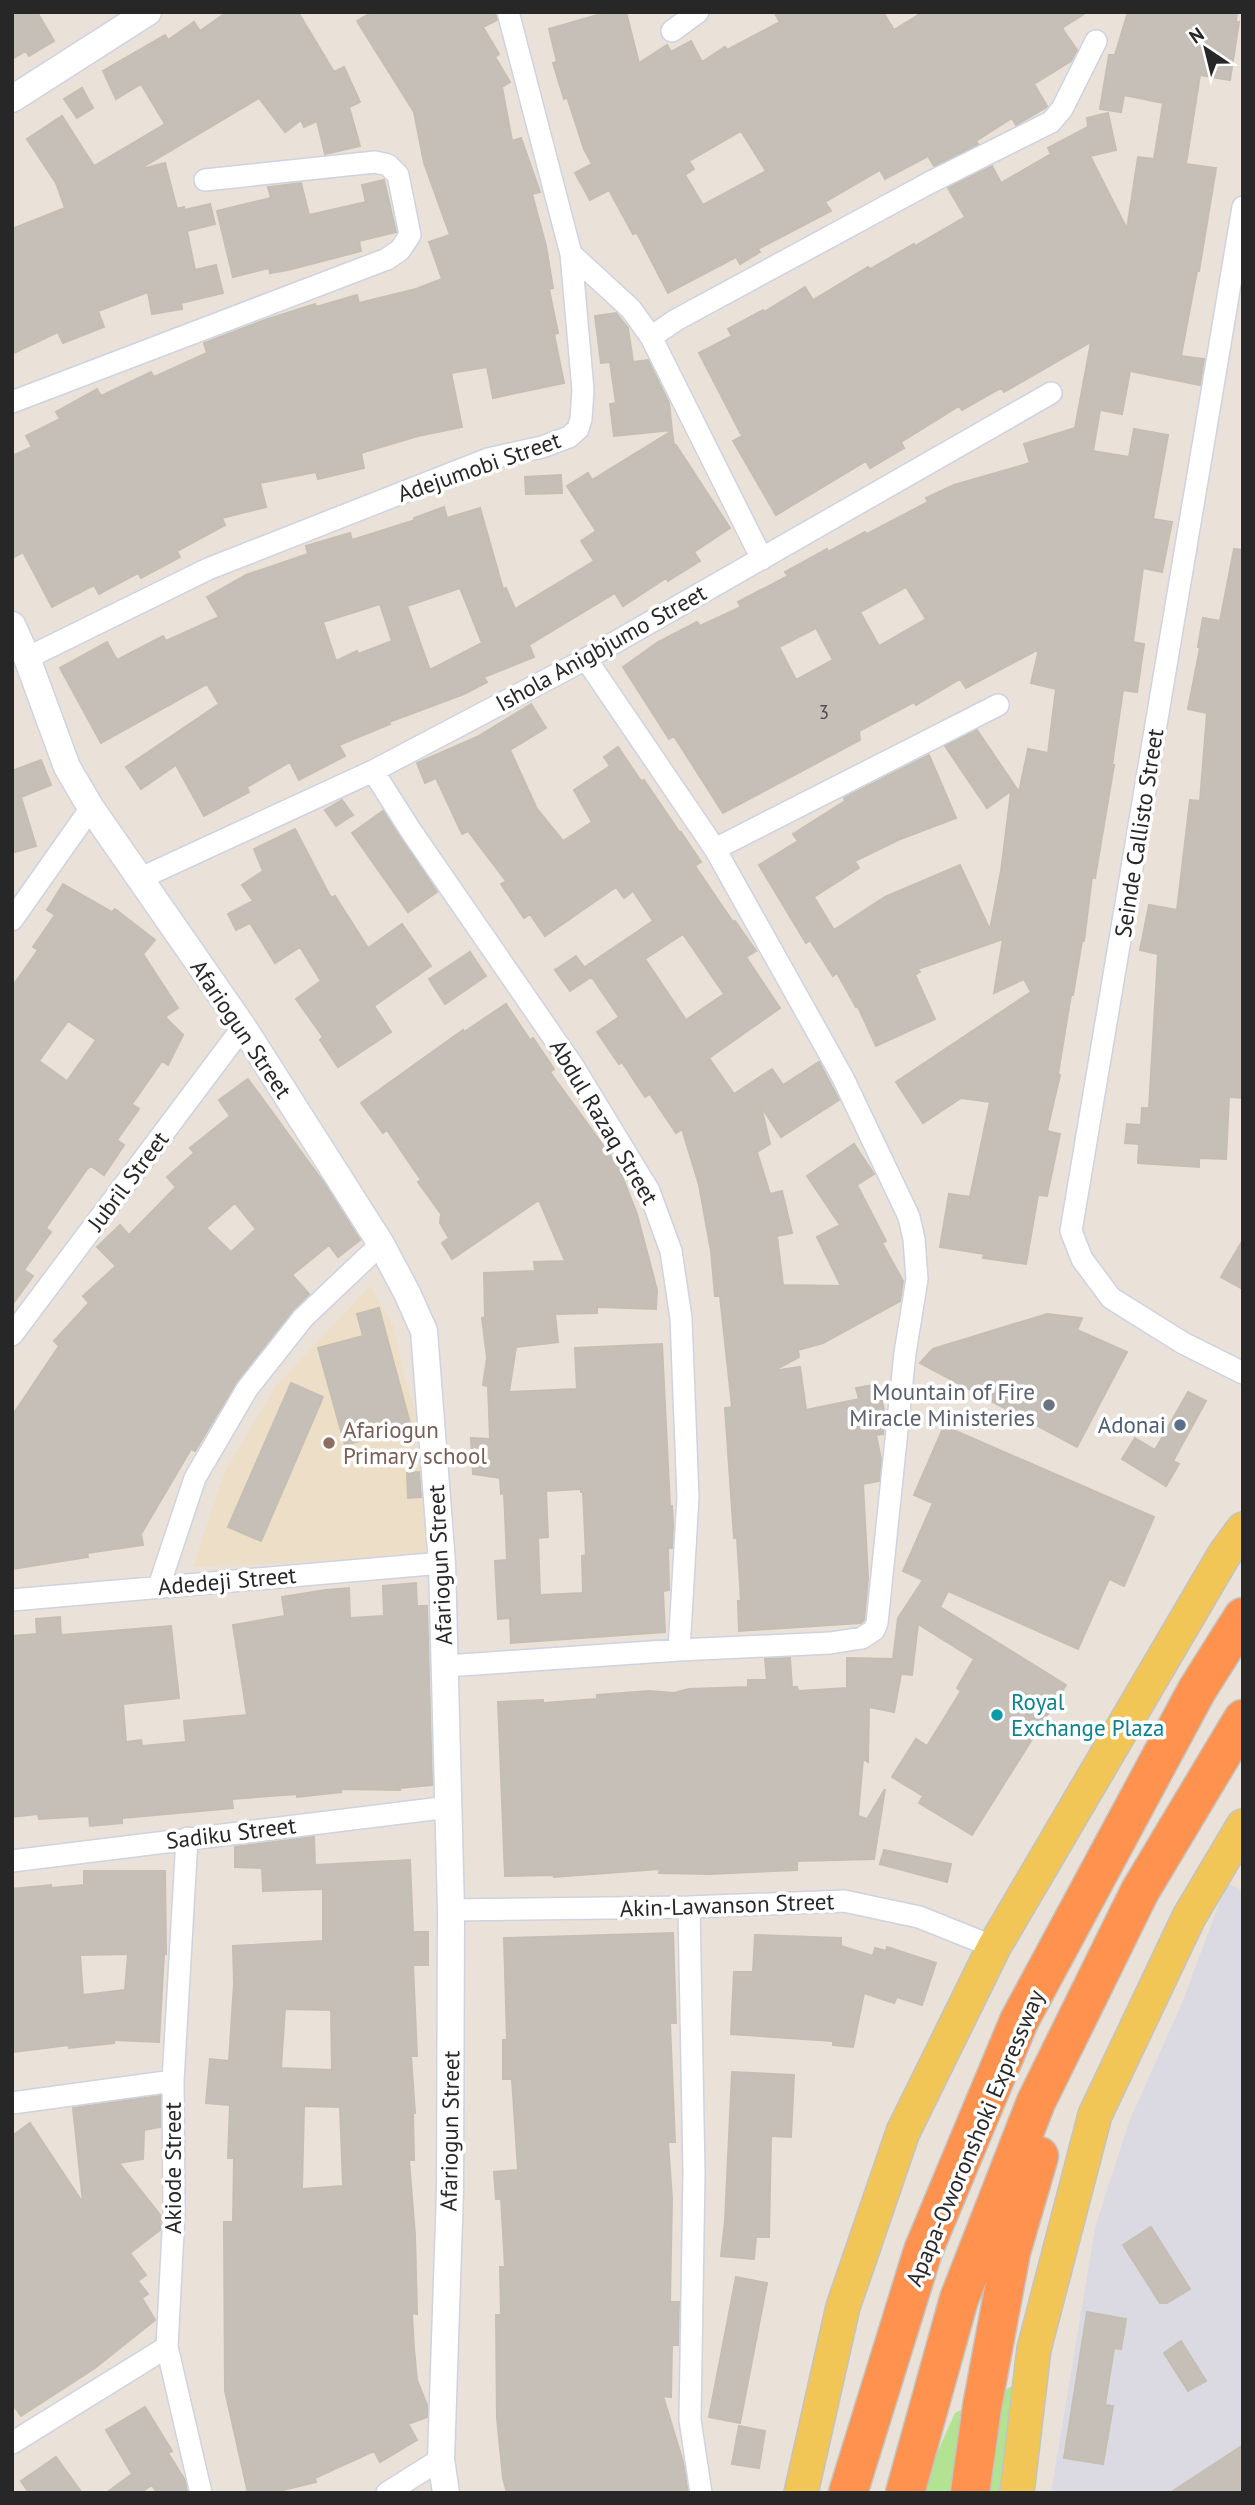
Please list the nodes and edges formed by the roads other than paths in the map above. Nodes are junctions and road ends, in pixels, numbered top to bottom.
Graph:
1 (148, 12) edge
2 (508, 12) edge
3 (698, 12) edge
4 (672, 31) dead end
5 (1096, 41) dead end
6 (12, 99) edge
7 (205, 180) dead end
8 (1243, 207) edge
9 (571, 254) junction
10 (1238, 262) edge
11 (651, 337) junction
12 (1051, 393) dead end
13 (12, 402) edge
14 (762, 559) junction
15 (12, 625) edge
16 (27, 658) junction
17 (586, 659) junction
18 (998, 705) dead end
19 (373, 771) junction
20 (91, 808) junction
21 (715, 849) junction
22 (139, 878) junction
23 (12, 920) edge
24 (243, 1027) junction
25 (381, 1244) junction
26 (12, 1335) edge
27 (1243, 1373) edge
28 (1243, 1529) edge
29 (442, 1563) junction
30 (159, 1586) junction
31 (12, 1600) edge
32 (1243, 1616) edge
33 (679, 1650) junction
34 (446, 1666) junction
35 (1243, 1719) edge
36 (449, 1807) junction
37 (1243, 1826) edge
38 (187, 1839) junction
39 (12, 1861) edge
40 (1140, 1891) junction
41 (689, 1907) junction
42 (451, 1910) junction
43 (994, 1947) junction
44 (173, 2081) junction
45 (12, 2103) edge
46 (167, 2347) junction
47 (12, 2443) edge
48 (441, 2459) junction
49 (201, 2493) edge
50 (387, 2493) edge
51 (446, 2493) edge
52 (701, 2493) edge
53 (801, 2493) edge
54 (848, 2493) edge
55 (905, 2493) edge
56 (970, 2493) edge
57 (1017, 2493) edge

1 - 6 street
2 - 9 street, Adejumobi Street
3 - 4 street
5 - 11 street
7 - 13 street
8 - 10 street, Seinde Callisto Street
9 - 11 street
9 - 16 street, Adejumobi Street
10 - 27 street, Seinde Callisto Street
11 - 14 street
12 - 14 street, Ishola Anigbjumo Street
14 - 17 street, Ishola Anigbjumo Street
15 - 16 street, Afariogun Street
16 - 20 street, Afariogun Street
17 - 19 street, Ishola Anigbjumo Street
17 - 21 street
18 - 21 street
19 - 22 street, Ishola Anigbjumo Street
19 - 33 street, Abdul Razaq Street
20 - 22 street, Afariogun Street
20 - 23 street
21 - 33 street
22 - 24 street, Afariogun Street
24 - 25 street, Afariogun Street
24 - 26 street, Jubril Street
25 - 29 street, Afariogun Street
25 - 30 street
28 - 43 main road
29 - 30 street, Adedeji Street
29 - 34 street, Afariogun Street
30 - 31 street, Adedeji Street
32 - 54 highway, Apapa-Oworonshoki Expressway
33 - 34 street
34 - 36 street, Afariogun Street
35 - 40 highway, Apapa-Oworonshoki Expressway
36 - 38 street, Sadiku Street
36 - 42 street, Afariogun Street
37 - 57 main road
38 - 39 street, Sadiku Street
38 - 44 street, Akiode Street
40 - 55 highway, Apapa-Oworonshoki Expressway
40 - 56 highway
41 - 42 street, Akin-Lawanson Street
41 - 43 street, Akin-Lawanson Street
41 - 52 street
42 - 48 street, Afariogun Street
43 - 53 main road
44 - 45 street
44 - 46 street, Akiode Street
46 - 47 street
46 - 49 street, Akiode Street
48 - 50 street
48 - 51 street, Afariogun Street

